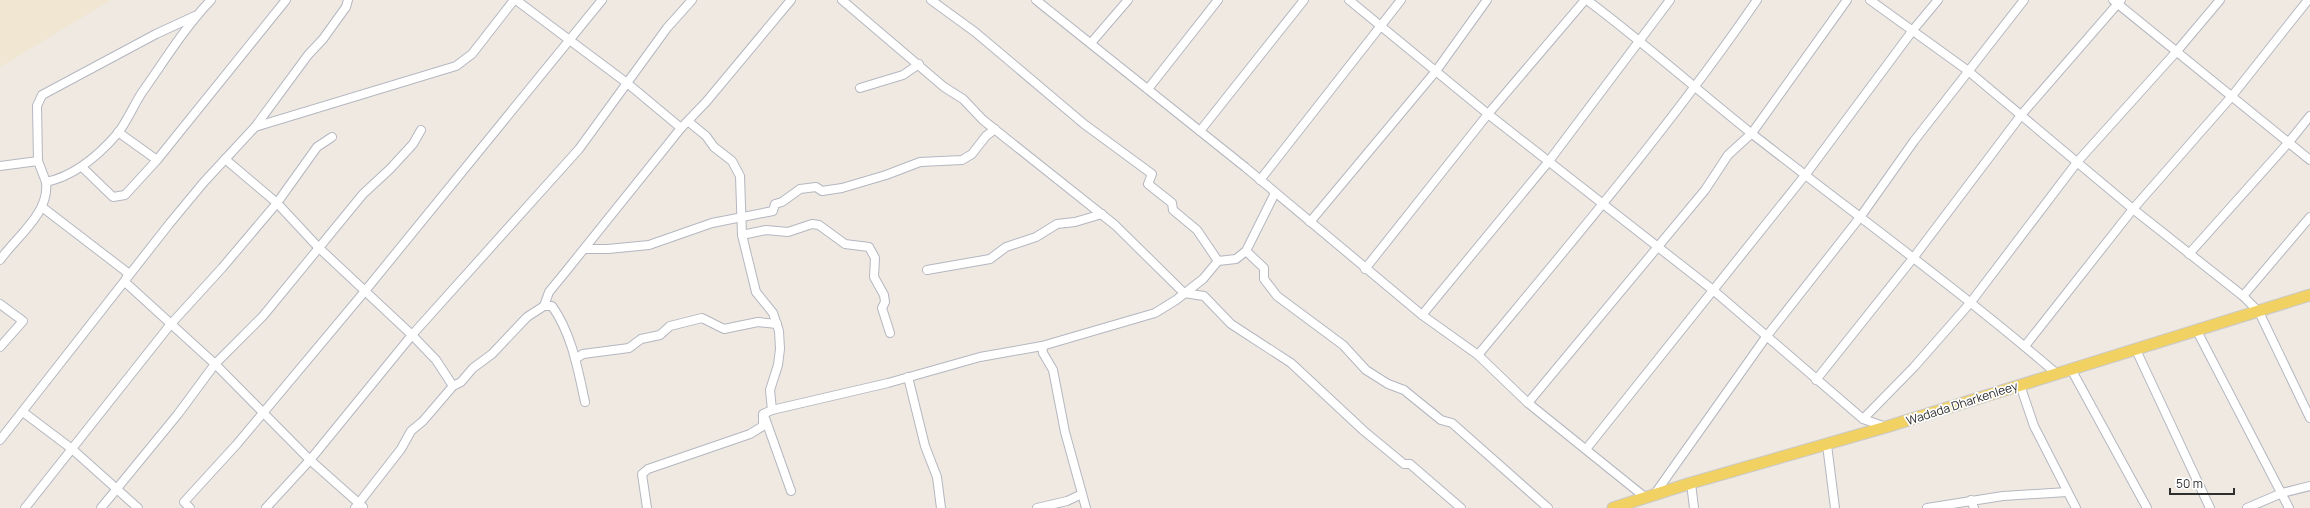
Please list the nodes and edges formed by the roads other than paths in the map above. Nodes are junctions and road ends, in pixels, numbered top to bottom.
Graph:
1 (211, 0) edge
2 (286, 0) edge
3 (348, 0) edge
4 (515, 0) edge
5 (602, 0) edge
6 (692, 0) edge
7 (791, 0) edge
8 (842, 0) edge
9 (931, 0) edge
10 (1037, 0) edge
11 (1128, 0) edge
12 (1218, 0) edge
13 (1304, 0) edge
14 (1349, 0) edge
15 (1402, 0) edge
16 (1487, 0) edge
17 (1586, 0) edge
18 (1670, 0) edge
19 (1757, 0) edge
20 (1848, 0) edge
21 (1870, 0) edge
22 (1938, 0) edge
23 (2024, 0) edge
24 (2220, 0) edge
25 (2308, 0) edge
26 (2117, 1) edge
27 (196, 16) junction
28 (1382, 26) junction
29 (1913, 30) junction
30 (1640, 40) junction
31 (570, 41) junction
32 (1091, 43) junction
33 (2177, 51) junction
34 (919, 64) junction
35 (1436, 70) junction
36 (1967, 70) junction
37 (627, 83) junction
38 (860, 88) dead end
39 (1695, 88) junction
40 (1148, 89) junction
41 (2232, 96) junction
42 (1488, 114) junction
43 (2022, 114) junction
44 (2310, 116) edge
45 (689, 122) junction
46 (255, 127) junction
47 (681, 128) junction
48 (995, 129) junction
49 (421, 130) dead end
50 (1200, 131) junction
51 (118, 132) junction
52 (1752, 133) junction
53 (332, 137) dead end
54 (2289, 142) junction
55 (225, 159) junction
56 (157, 160) junction
57 (2310, 160) edge
58 (38, 161) junction
59 (1549, 161) junction
60 (2078, 161) junction
61 (0, 166) edge
62 (82, 167) junction
63 (1806, 174) junction
64 (1260, 180) junction
65 (46, 182) junction
66 (1275, 193) junction
67 (277, 203) junction
68 (1603, 203) junction
69 (42, 207) junction
70 (2133, 209) junction
71 (1102, 214) junction
72 (1861, 216) junction
73 (2310, 217) edge
74 (743, 219) junction
75 (1310, 222) junction
76 (742, 235) junction
77 (318, 247) junction
78 (1658, 247) junction
79 (586, 249) junction
80 (1246, 251) junction
81 (2189, 254) junction
82 (1914, 257) junction
83 (1, 258) edge
84 (1218, 261) junction
85 (1365, 269) junction
86 (927, 270) dead end
87 (125, 282) junction
88 (1713, 290) junction
89 (364, 291) junction
90 (1184, 293) junction
91 (2310, 295) edge
92 (2242, 296) junction
93 (1971, 302) junction
94 (0, 304) edge
95 (544, 306) junction
96 (2259, 312) junction
97 (1422, 315) junction
98 (777, 324) junction
99 (170, 325) junction
100 (2197, 331) junction
101 (890, 333) dead end
102 (412, 335) junction
103 (1766, 337) junction
104 (1042, 346) junction
105 (2025, 346) junction
106 (0, 347) edge
107 (2136, 350) junction
108 (1478, 355) junction
109 (575, 359) junction
110 (215, 364) junction
111 (2071, 369) junction
112 (2056, 374) junction
113 (908, 377) junction
114 (1816, 380) junction
115 (2020, 384) junction
116 (453, 386) junction
117 (585, 402) dead end
118 (1528, 403) junction
119 (772, 410) junction
120 (22, 412) junction
121 (263, 413) junction
122 (763, 414) junction
123 (2310, 418) edge
124 (1863, 419) junction
125 (1886, 427) junction
126 (0, 440) edge
127 (1827, 445) junction
128 (1587, 448) junction
129 (72, 449) junction
130 (310, 460) junction
131 (1691, 483) junction
132 (2310, 486) edge
133 (118, 489) junction
134 (791, 491) dead end
135 (2067, 492) junction
136 (2282, 493) junction
137 (1082, 494) junction
138 (1650, 496) junction
139 (1972, 504) edge
140 (360, 507) edge
141 (25, 508) edge
142 (101, 508) edge
143 (138, 508) edge
144 (190, 508) edge
145 (266, 508) edge
146 (647, 508) edge
147 (941, 508) edge
148 (1037, 508) edge
149 (1086, 508) edge
150 (1461, 508) edge
151 (1548, 508) edge
152 (1613, 508) edge
153 (1694, 508) edge
154 (1835, 508) edge
155 (1927, 508) edge
156 (2076, 508) edge
157 (2147, 508) edge
158 (2210, 508) edge
159 (2247, 508) edge
160 (2289, 508) edge

1 - 27 street
2 - 56 street
3 - 46 street
4 - 31 street
4 - 46 street
5 - 31 street
6 - 37 street
7 - 45 street
8 - 34 street
9 - 84 street
10 - 32 street
11 - 32 street
12 - 40 street
13 - 50 street
14 - 28 street
15 - 28 street
16 - 35 street
17 - 30 street
17 - 42 street
18 - 30 street
19 - 39 street
20 - 52 street
21 - 29 street
22 - 29 street
23 - 36 street
24 - 33 street
25 - 41 street
26 - 33 street
26 - 43 street
27 - 51 street
27 - 58 street
28 - 35 street
28 - 64 street
29 - 36 street
29 - 63 street
30 - 39 street
30 - 59 street
31 - 37 street
31 - 89 street
32 - 40 street
33 - 41 street
33 - 60 street
34 - 38 street
34 - 48 street
35 - 42 street
35 - 75 street
36 - 43 street
36 - 72 street
37 - 47 street
37 - 102 street
39 - 52 street
39 - 68 street
40 - 50 street
41 - 54 street
41 - 70 street
42 - 59 street
42 - 85 street
43 - 60 street
43 - 82 street
44 - 54 street
45 - 47 street
45 - 74 street
46 - 55 street
47 - 79 street
48 - 71 street
48 - 74 street
49 - 77 street
50 - 64 street
51 - 56 street
51 - 62 street
52 - 63 street
52 - 78 street
53 - 67 street
54 - 57 street
54 - 81 street
55 - 67 street
55 - 87 street
56 - 62 street
58 - 61 street
58 - 65 street
59 - 68 street
59 - 97 street
60 - 70 street
60 - 93 street
62 - 65 street
63 - 72 street
63 - 88 street
64 - 66 street
65 - 69 street
66 - 75 street
66 - 80 street
67 - 77 street
67 - 99 street
68 - 78 street
68 - 108 street
69 - 83 street
69 - 87 street
70 - 81 street
70 - 105 street
71 - 86 street
71 - 90 street
72 - 82 street
72 - 103 street
73 - 92 street
74 - 76 street
74 - 79 street
75 - 85 street
76 - 98 street
76 - 101 street
77 - 89 street
77 - 110 street
78 - 88 street
78 - 118 street
79 - 95 street
80 - 84 street
80 - 151 street
81 - 92 street
82 - 93 street
82 - 114 street
84 - 90 street
85 - 97 street
87 - 99 street
87 - 120 street
88 - 103 street
88 - 128 street
89 - 102 street
89 - 121 street
90 - 104 street
90 - 150 street
91 - 96 main road, Wadada Dharkenleey
92 - 96 street
93 - 105 street
93 - 124 street
94 - 106 street
95 - 109 street
95 - 116 street
96 - 100 main road, Wadada Dharkenleey
96 - 123 street
97 - 108 street
98 - 109 street
98 - 119 street
99 - 110 street
99 - 129 street
100 - 107 main road, Wadada Dharkenleey
100 - 136 street
102 - 116 street
102 - 130 street
103 - 114 street
103 - 138 street
104 - 113 street
104 - 137 street
105 - 112 street
107 - 111 main road, Wadada Dharkenleey
107 - 158 street
108 - 118 street
109 - 117 street
110 - 121 street
110 - 133 street
111 - 112 main road, Wadada Dharkenleey
111 - 157 street
112 - 115 main road, Wadada Dharkenleey
113 - 119 street
113 - 147 street
114 - 124 street
115 - 125 main road, Wadada Dharkenleey
115 - 135 street
116 - 140 street
118 - 128 street
119 - 122 street
120 - 126 street
120 - 129 street
121 - 130 street
121 - 144 street
122 - 134 street
122 - 146 street
124 - 125 street
125 - 127 main road, Wadada Dharkenleey
127 - 131 main road, Wadada Dharkenleey
127 - 154 street
128 - 138 street
129 - 133 street
129 - 141 street
130 - 140 street
130 - 145 street
131 - 138 main road, Wadada Dharkenleey
131 - 153 street
132 - 136 street
133 - 142 street
133 - 143 street
135 - 139 street
135 - 156 street
136 - 159 street
136 - 160 street
137 - 148 street
137 - 149 street
138 - 152 main road, Wadada Dharkenleey
139 - 155 street

